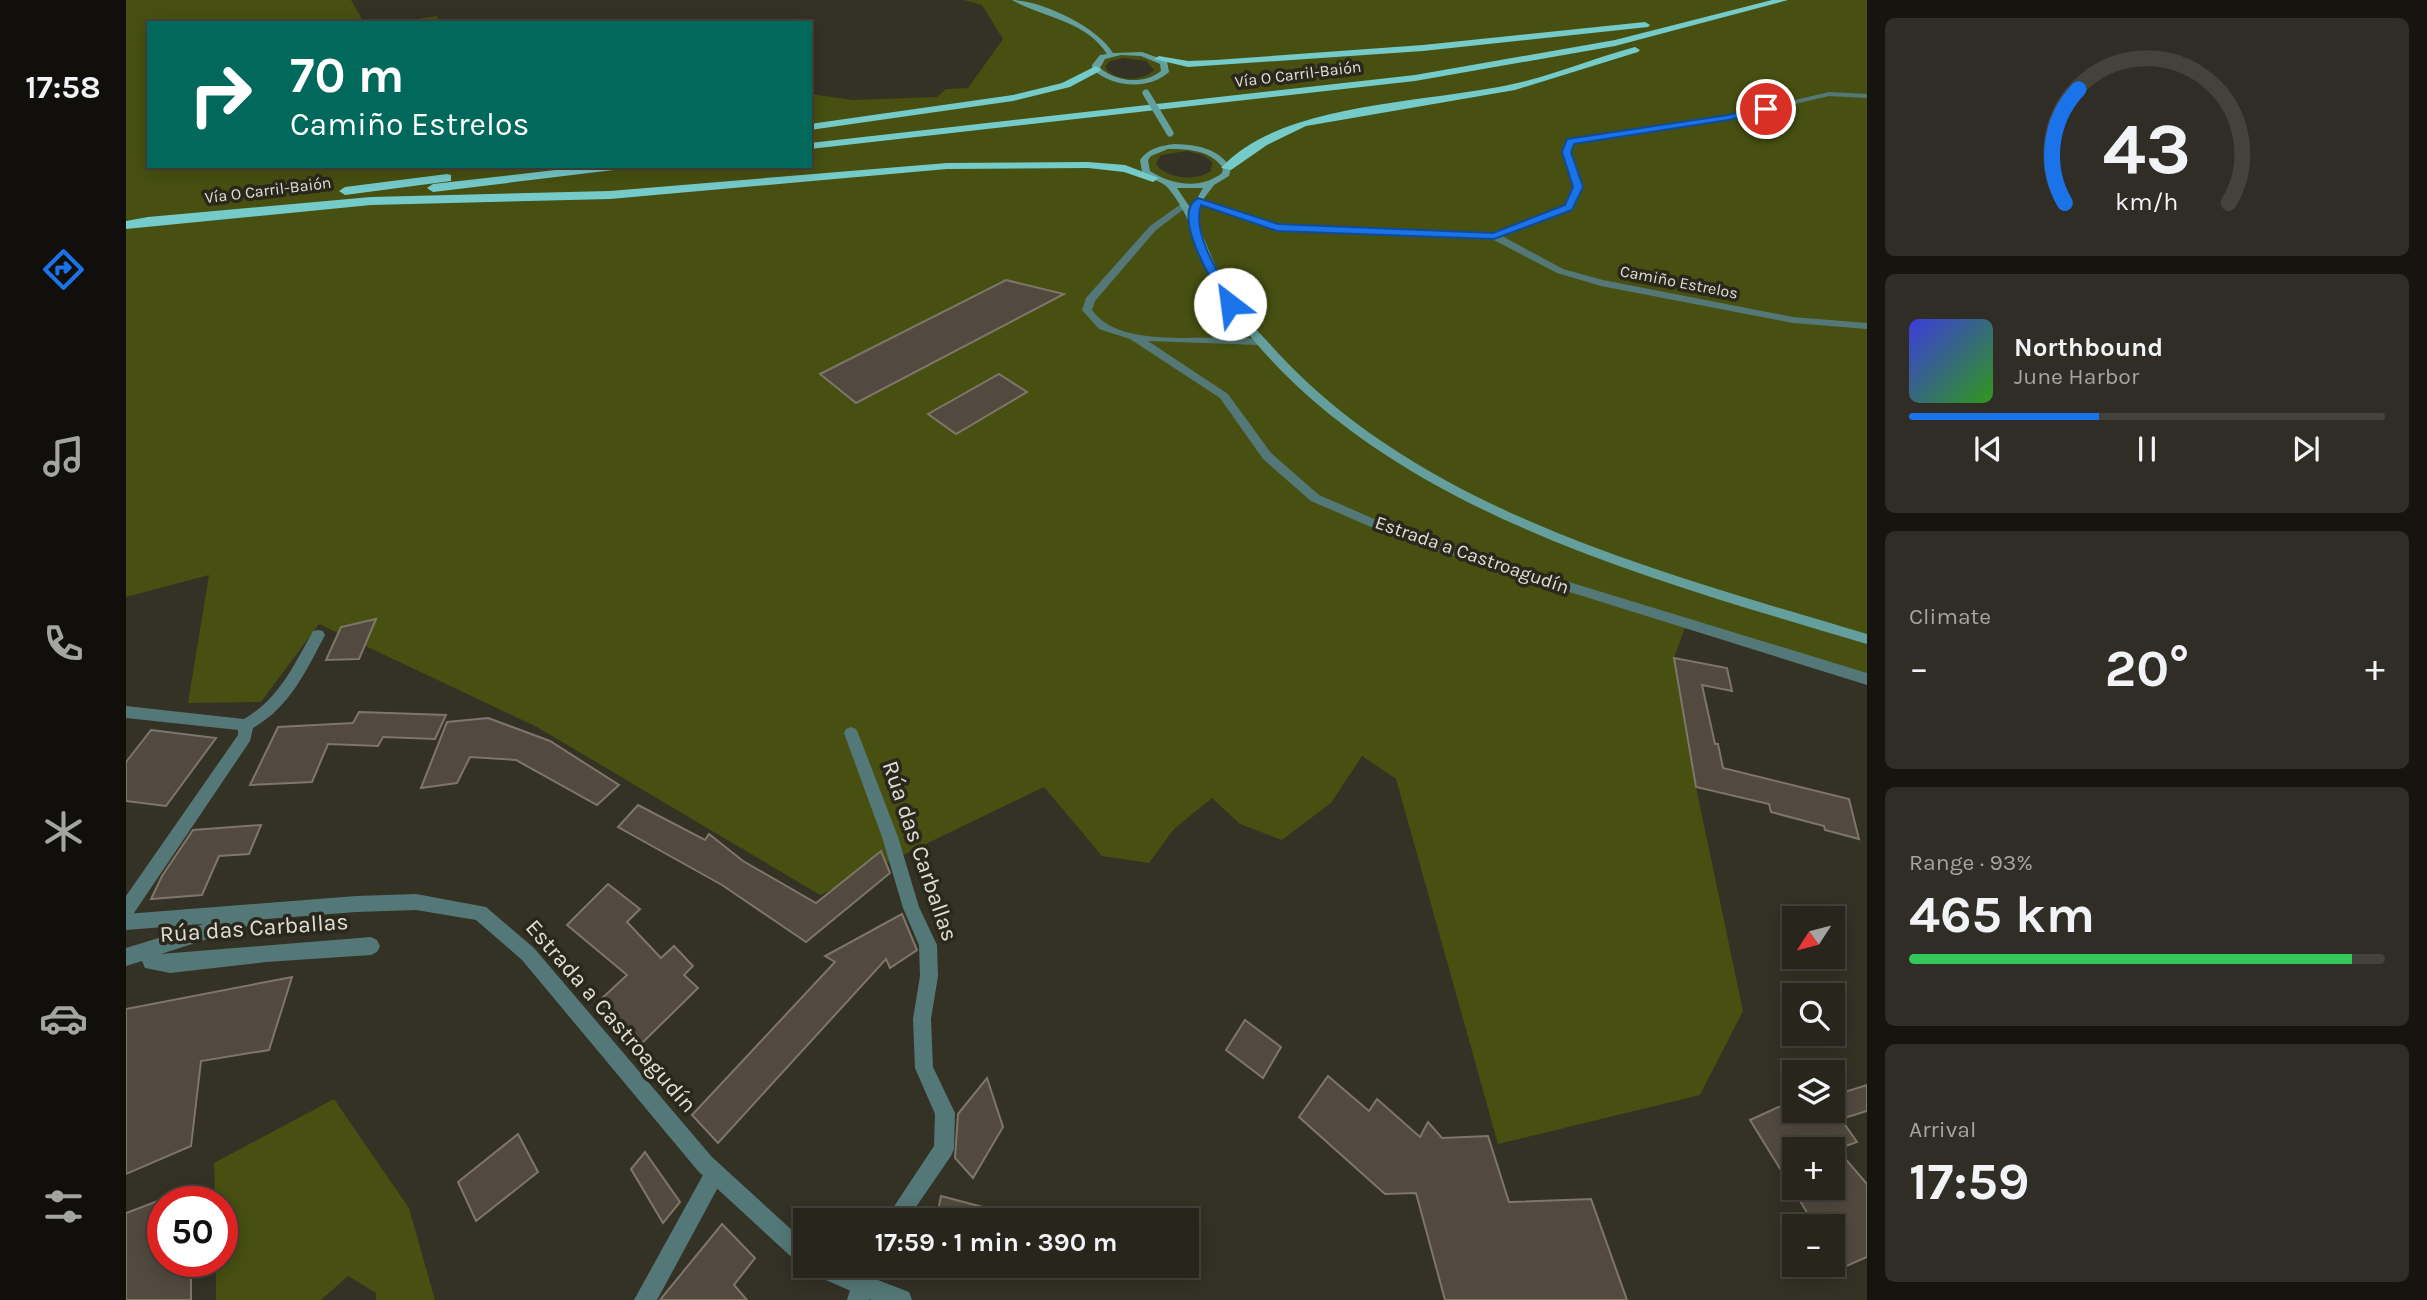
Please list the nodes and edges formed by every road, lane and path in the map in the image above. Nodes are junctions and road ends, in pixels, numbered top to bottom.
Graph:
1 (1014, 0) edge
2 (1752, 0) edge
3 (1783, 0) edge
4 (1764, 6) junction
5 (1111, 55) junction
6 (1159, 59) junction
7 (1096, 69) junction
8 (1137, 82) junction
9 (1867, 96) edge
10 (812, 127) edge
11 (812, 146) edge
12 (1179, 146) junction
13 (517, 168) edge
14 (605, 168) edge
15 (1227, 168) junction
16 (1153, 177) junction
17 (1211, 183) junction
18 (1170, 184) junction
19 (1198, 201) junction
20 (1184, 206) junction
21 (1192, 218) junction
22 (148, 221) junction
23 (126, 225) edge
24 (1494, 236) junction
25 (1867, 326) edge
26 (1133, 336) junction
27 (1259, 342) junction
28 (318, 635) dead end
29 (1867, 639) edge
30 (1867, 679) edge
31 (126, 712) edge
32 (246, 725) junction
33 (851, 733) dead end
34 (126, 909) edge
35 (274, 911) junction
36 (126, 922) edge
37 (371, 946) dead end
38 (149, 951) junction
39 (126, 957) edge
40 (715, 1173) junction
41 (903, 1208) edge
42 (793, 1245) edge
43 (835, 1278) edge
44 (859, 1293) edge
45 (645, 1300) edge
46 (901, 1300) edge

1 - 5 main road
2 - 6 highway
3 - 4 highway, Vía O Carril-Baión
4 - 11 highway, Vía O Carril-Baión
4 - 15 highway
5 - 6 main road
5 - 7 main road
6 - 8 main road
7 - 8 main road
7 - 10 highway
8 - 12 main road, bridge
9 - 24 street, Camiño Estrelos
12 - 15 main road
12 - 16 main road
13 - 22 highway
14 - 22 highway, Vía O Carril-Baión
15 - 17 main road
16 - 18 main road
16 - 22 highway
17 - 18 main road
17 - 19 main road
18 - 20 main road
19 - 21 main road
19 - 24 street, Camiño Estrelos
20 - 21 main road
20 - 26 street, Estrada a Castroagudín
21 - 27 main road
22 - 23 highway, Vía O Carril-Baión
24 - 25 street, Camiño Estrelos
26 - 27 street, Estrada a Castroagudín
26 - 30 street, Estrada a Castroagudín
27 - 29 main road
28 - 32 street
31 - 32 street
32 - 34 street
33 - 41 street, Rúa das Carballas
35 - 36 street, Estrada a Castroagudín
35 - 38 street, Rúa das Carballas
35 - 40 street, Estrada a Castroagudín
37 - 38 street, Rúa das Carballas
38 - 39 street, Rúa das Carballas
40 - 42 street, Estrada a Castroagudín
40 - 45 street
43 - 44 street
44 - 46 street

